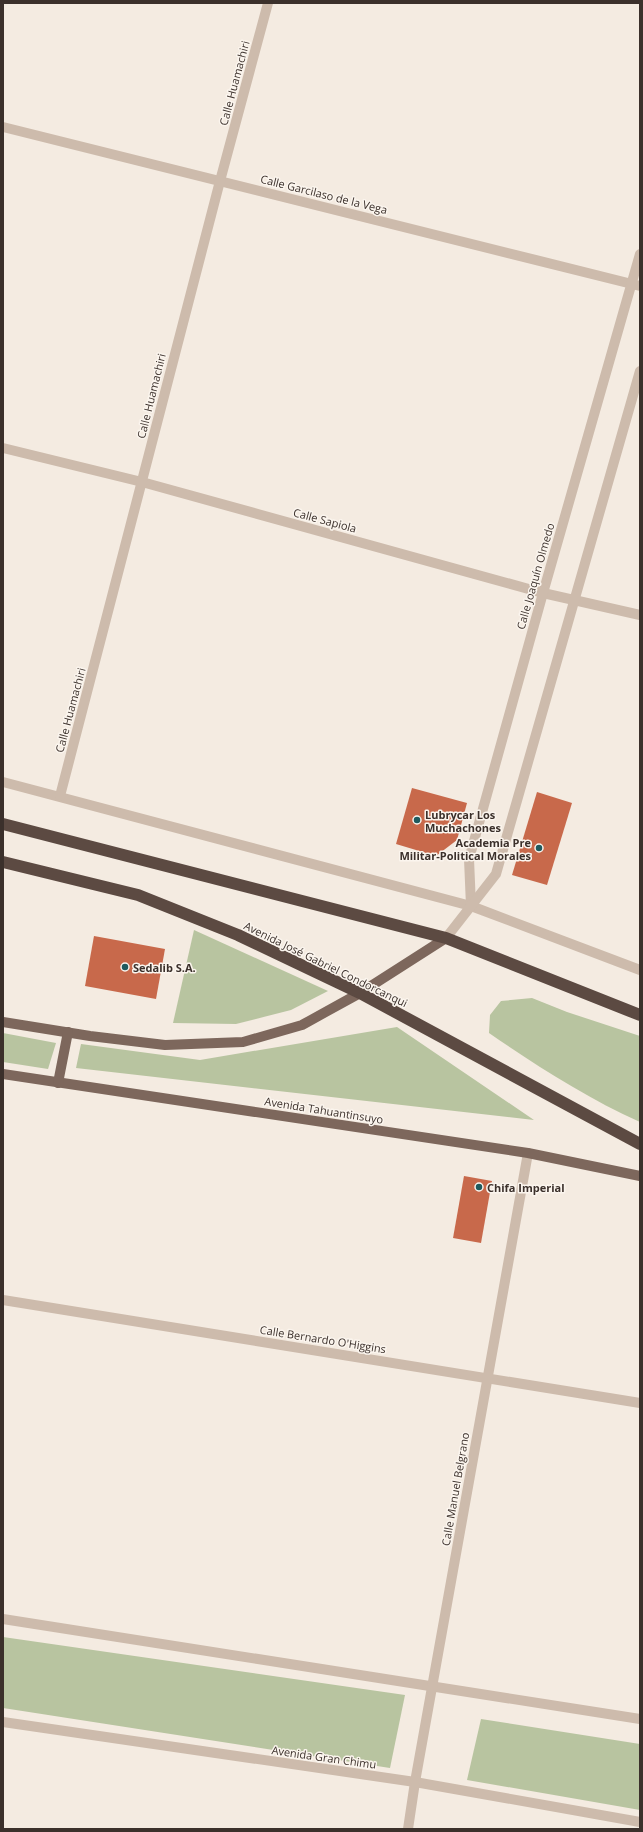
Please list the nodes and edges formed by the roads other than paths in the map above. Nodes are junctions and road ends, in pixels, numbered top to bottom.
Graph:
1 (268, 3) edge
2 (3, 127) edge
3 (220, 181) junction
4 (640, 254) edge
5 (636, 285) edge
6 (640, 371) edge
7 (3, 448) edge
8 (142, 482) junction
9 (543, 593) junction
10 (574, 600) junction
11 (640, 615) edge
12 (3, 782) edge
13 (60, 796) junction
14 (3, 824) edge
15 (3, 862) edge
16 (471, 906) junction
17 (446, 938) junction
18 (640, 970) edge
19 (360, 993) junction
20 (640, 1015) edge
21 (3, 1022) edge
22 (68, 1032) junction
23 (3, 1074) edge
24 (58, 1083) junction
25 (640, 1144) edge
26 (528, 1153) junction
27 (640, 1176) edge
28 (3, 1300) edge
29 (487, 1377) junction
30 (640, 1403) edge
31 (3, 1619) edge
32 (432, 1686) junction
33 (640, 1719) edge
34 (3, 1722) edge
35 (414, 1782) junction
36 (640, 1822) edge
37 (408, 1829) edge

1 - 3 street, Calle Huamachiri
2 - 3 street, Calle Garcilaso de la Vega
3 - 5 street, Calle Garcilaso de la Vega
3 - 8 street, Calle Huamachiri
4 - 5 street, Calle Joaquín Olmedo
5 - 9 street, Calle Joaquín Olmedo
6 - 10 street
7 - 8 street, Calle Sapiola
8 - 9 street, Calle Sapiola
8 - 13 street, Calle Huamachiri
9 - 10 street, Calle Sapiola
9 - 16 street, Calle Joaquín Olmedo
10 - 11 street, Calle Sapiola
10 - 16 street
12 - 13 street
13 - 16 street
14 - 17 highway
15 - 19 highway, Avenida José Gabriel Condorcanqui
16 - 17 street
16 - 18 street
17 - 19 main road
17 - 20 highway
19 - 22 main road
19 - 25 highway, Avenida José Gabriel Condorcanqui
21 - 22 main road
22 - 24 main road
23 - 24 main road, Avenida Tahuantinsuyo
24 - 26 main road, Avenida Tahuantinsuyo
26 - 27 main road, Avenida Tahuantinsuyo
26 - 29 street, Calle Manuel Belgrano
28 - 29 street, Calle Bernardo O'Higgins
29 - 30 street, Calle Bernardo O'Higgins
29 - 32 street, Calle Manuel Belgrano
31 - 32 street
32 - 33 street
32 - 35 street, Calle Manuel Belgrano
34 - 35 street, Avenida Gran Chimu
35 - 36 street, Avenida Gran Chimu
35 - 37 street, Calle Manuel Belgrano

